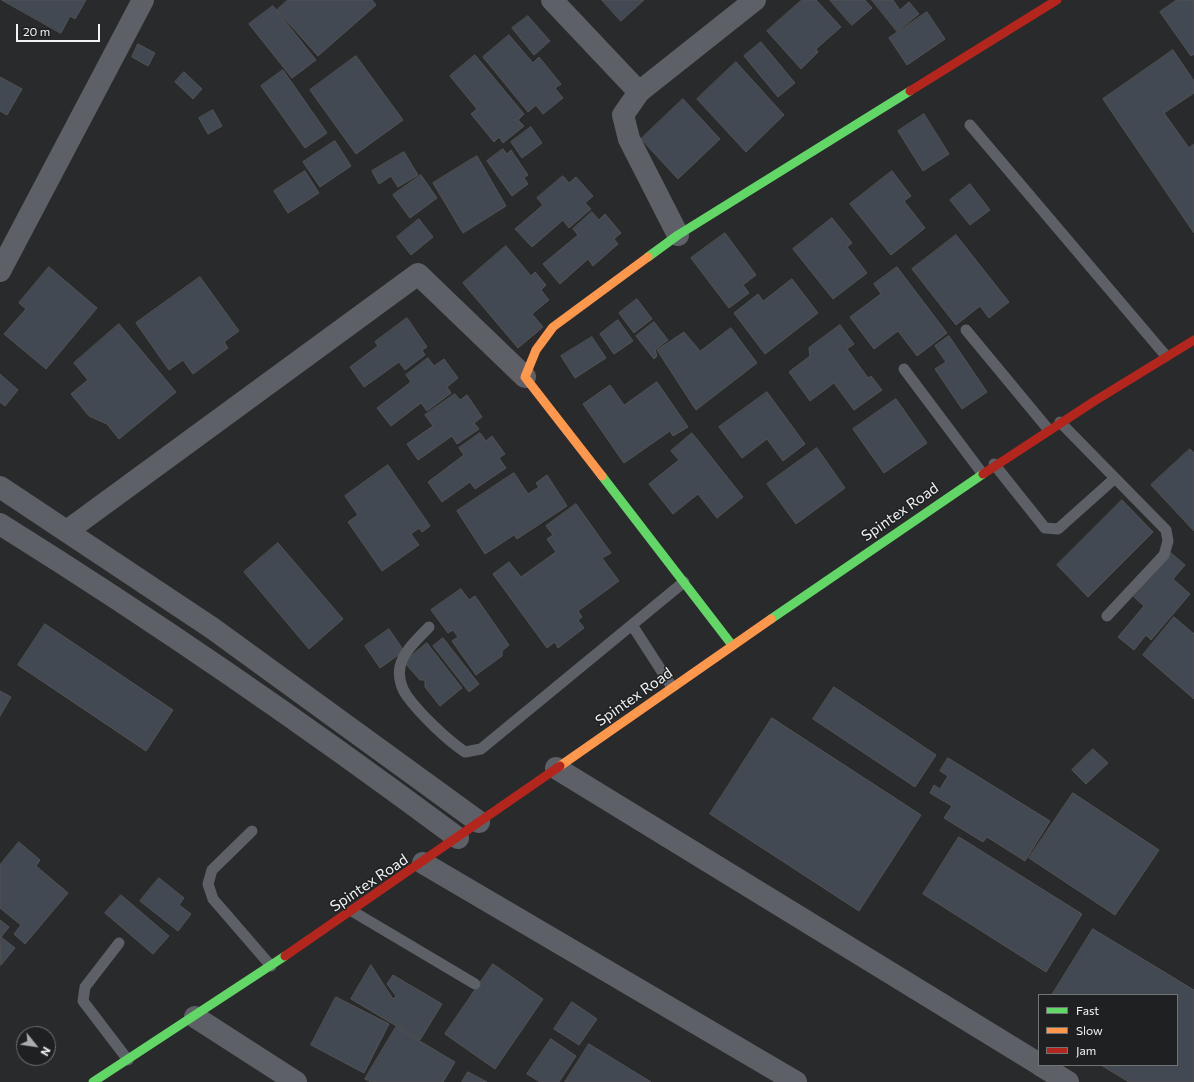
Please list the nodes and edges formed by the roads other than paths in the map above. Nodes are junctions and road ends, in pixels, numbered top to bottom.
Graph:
1 (143, 0) edge
2 (552, 0) edge
3 (755, 0) edge
4 (1057, 0) edge
5 (639, 92) junction
6 (970, 125) dead end
7 (678, 235) junction
8 (0, 271) edge
9 (966, 330) dead end
10 (1194, 340) edge
11 (1166, 356) junction
12 (904, 369) dead end
13 (525, 377) junction
14 (1060, 422) junction
15 (1048, 429) junction
16 (994, 464) junction
17 (982, 473) junction
18 (1114, 478) junction
19 (0, 487) edge
20 (0, 524) edge
21 (67, 531) junction
22 (684, 582) junction
23 (1107, 616) dead end
24 (632, 625) junction
25 (429, 627) dead end
26 (732, 645) junction
27 (672, 687) junction
28 (556, 768) junction
29 (479, 822) junction
30 (252, 831) dead end
31 (458, 838) junction
32 (423, 863) junction
33 (352, 911) junction
34 (118, 943) dead end
35 (271, 966) junction
36 (475, 984) dead end
37 (195, 1017) junction
38 (128, 1060) junction
39 (1038, 1064) edge
40 (1042, 1066) edge
41 (93, 1082) edge
42 (296, 1082) edge
43 (796, 1082) edge
44 (1068, 1082) edge

1 - 8 street
2 - 5 street
3 - 5 street
4 - 7 main road
5 - 7 street
6 - 11 lane
7 - 13 main road
9 - 15 lane
10 - 11 main road, Spintex Road
11 - 14 main road, Spintex Road
12 - 17 lane
13 - 21 street
13 - 22 main road
14 - 15 main road, Spintex Road
14 - 18 lane
15 - 16 main road, Spintex Road
16 - 17 main road, Spintex Road
16 - 18 lane
17 - 26 main road, Spintex Road
18 - 23 lane
19 - 21 street
20 - 31 street
21 - 29 street
22 - 24 lane
22 - 26 main road
24 - 25 lane
24 - 27 lane
26 - 27 main road, Spintex Road
27 - 28 main road, Spintex Road
28 - 29 main road, Spintex Road
28 - 39 street
29 - 31 main road, Spintex Road
30 - 35 lane
31 - 32 main road, Spintex Road
32 - 33 main road, Spintex Road
32 - 43 street
33 - 35 main road, Spintex Road
33 - 36 lane
34 - 38 lane
35 - 37 main road, Spintex Road
37 - 38 main road, Spintex Road
37 - 42 street
38 - 41 main road, Spintex Road
40 - 44 street

